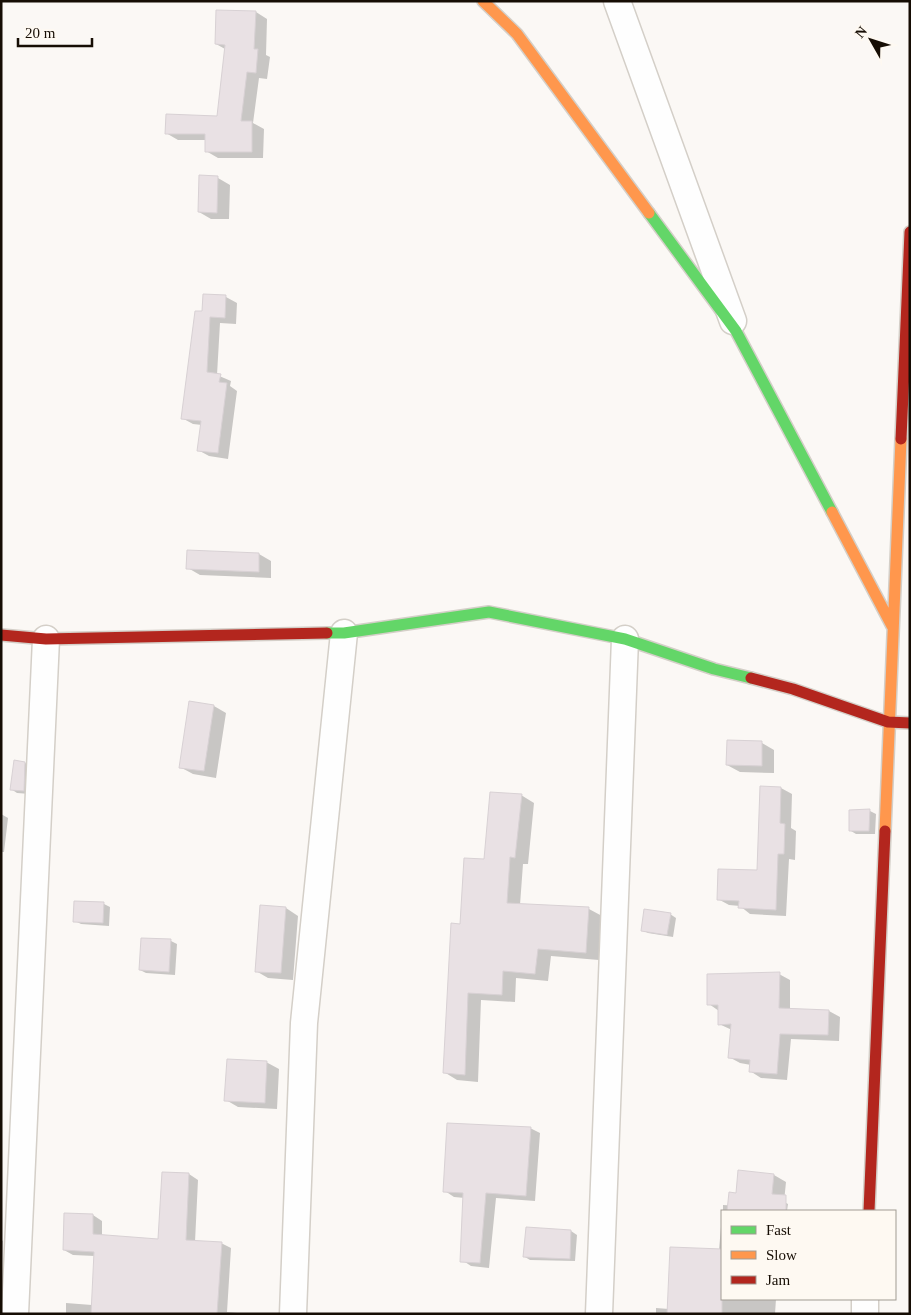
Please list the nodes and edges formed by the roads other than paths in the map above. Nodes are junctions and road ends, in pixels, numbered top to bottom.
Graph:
1 (483, 1) edge
2 (617, 1) edge
3 (910, 232) edge
4 (736, 331) junction
5 (893, 627) junction
6 (344, 633) junction
7 (1, 635) edge
8 (46, 639) junction
9 (625, 640) junction
10 (888, 722) junction
11 (910, 723) edge
12 (869, 1210) edge
13 (865, 1300) edge
14 (15, 1314) edge
15 (293, 1314) edge
16 (599, 1314) edge
17 (865, 1314) edge

1 - 4 street
2 - 4 street
3 - 5 street
4 - 5 street
5 - 10 street
6 - 8 street
6 - 9 street
6 - 15 street
7 - 8 street
8 - 14 street
9 - 10 street
9 - 16 street
10 - 11 street
10 - 12 street
13 - 17 street

